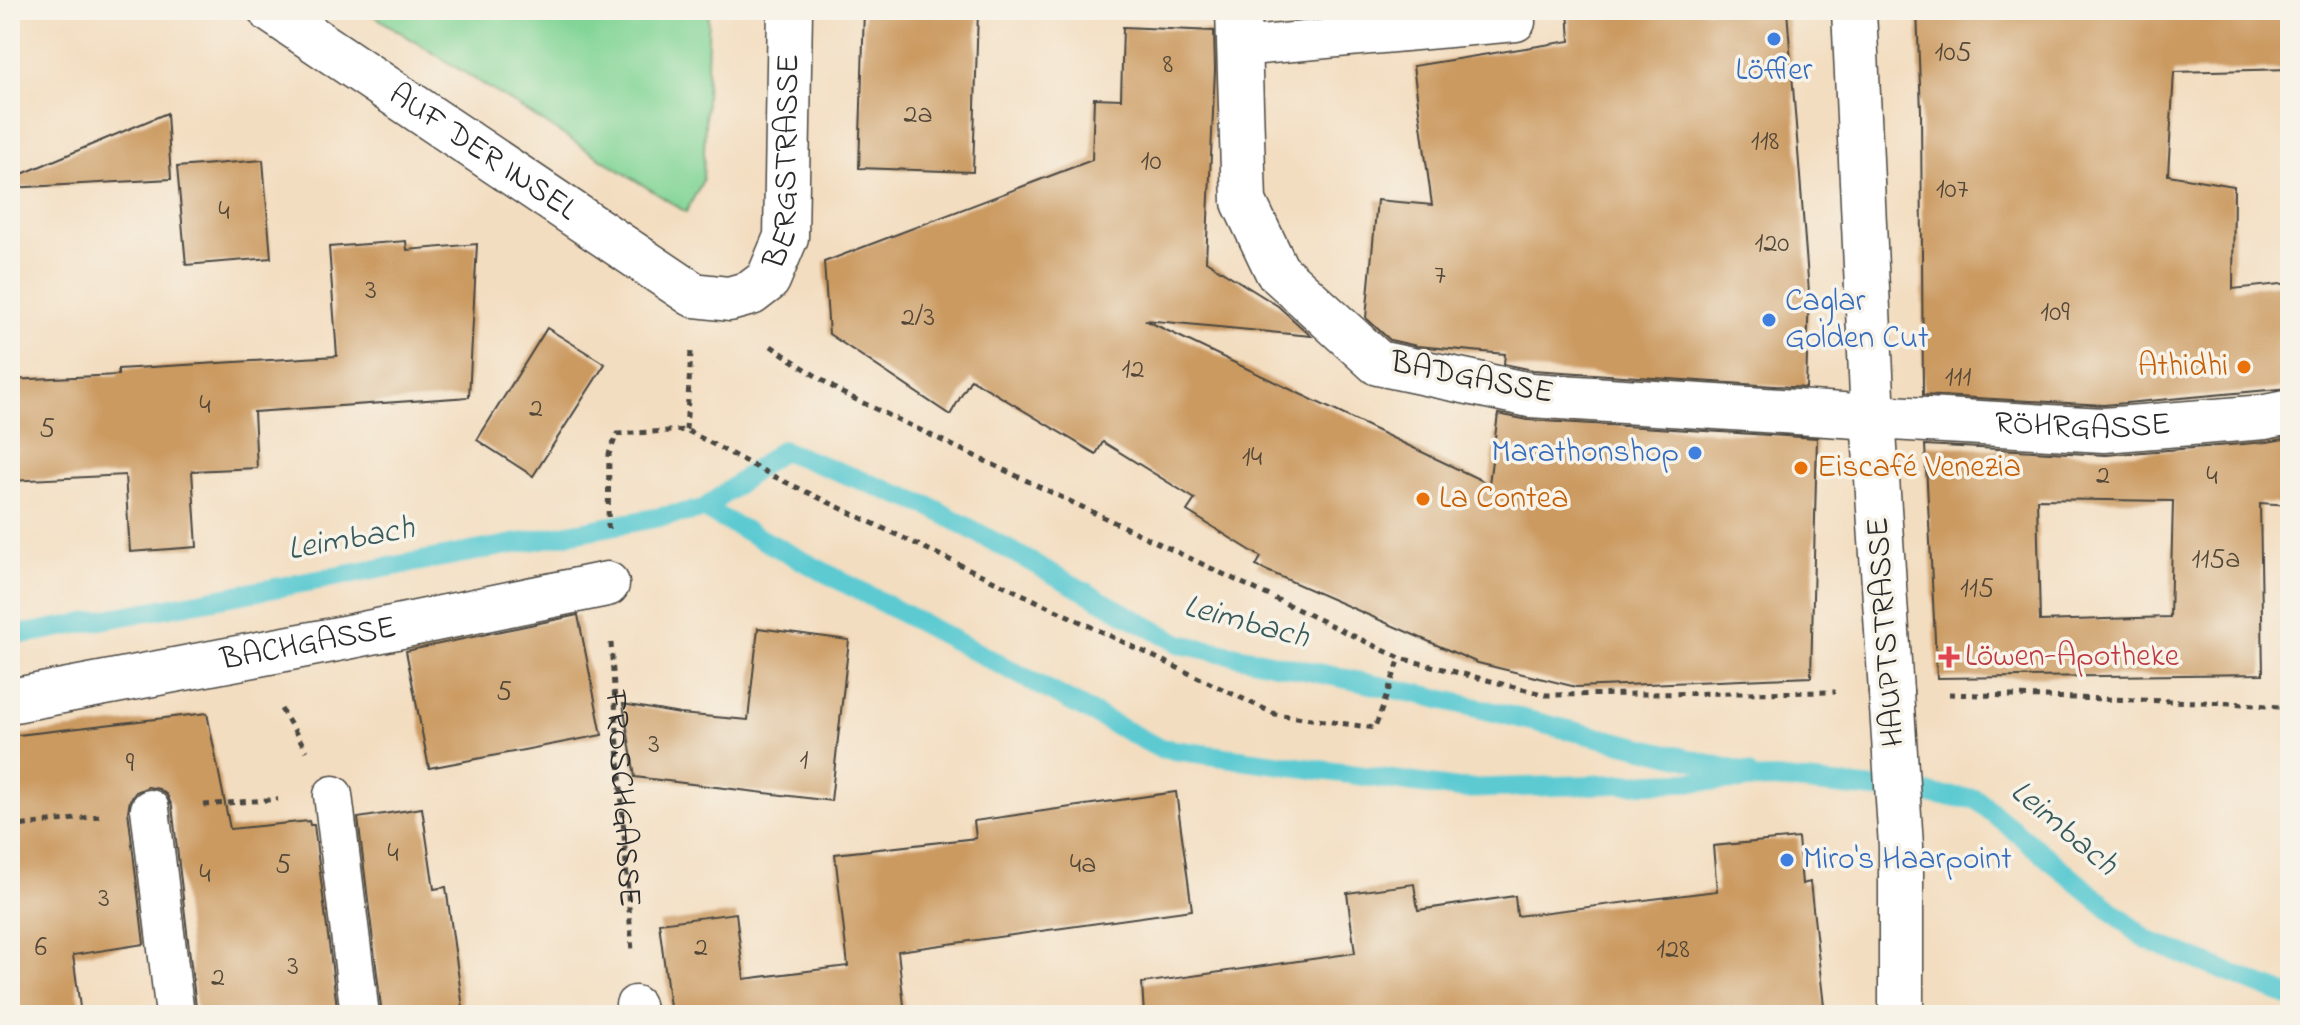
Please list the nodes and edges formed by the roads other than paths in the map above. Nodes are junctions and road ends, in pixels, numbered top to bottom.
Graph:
1 (270, 10) edge
2 (790, 10) edge
3 (1515, 10) edge
4 (1854, 10) edge
5 (1237, 29) edge
6 (694, 295) joint
7 (2290, 412) edge
8 (1853, 416) junction
9 (607, 584) road end
10 (10, 701) edge
11 (333, 795) road end
12 (150, 809) dead end
13 (175, 1015) edge
14 (360, 1015) edge
15 (1901, 1015) edge

1 - 6 street, AUF DER INSEL
2 - 6 street, BERGSTRASSE
3 - 5 lane
4 - 8 street, HAUPTSTRASSE
5 - 8 street, BADGASSE
7 - 8 street, RÖHRGASSE
8 - 15 street, HAUPTSTRASSE
9 - 10 street, BACHGASSE
11 - 14 lane
12 - 13 lane

